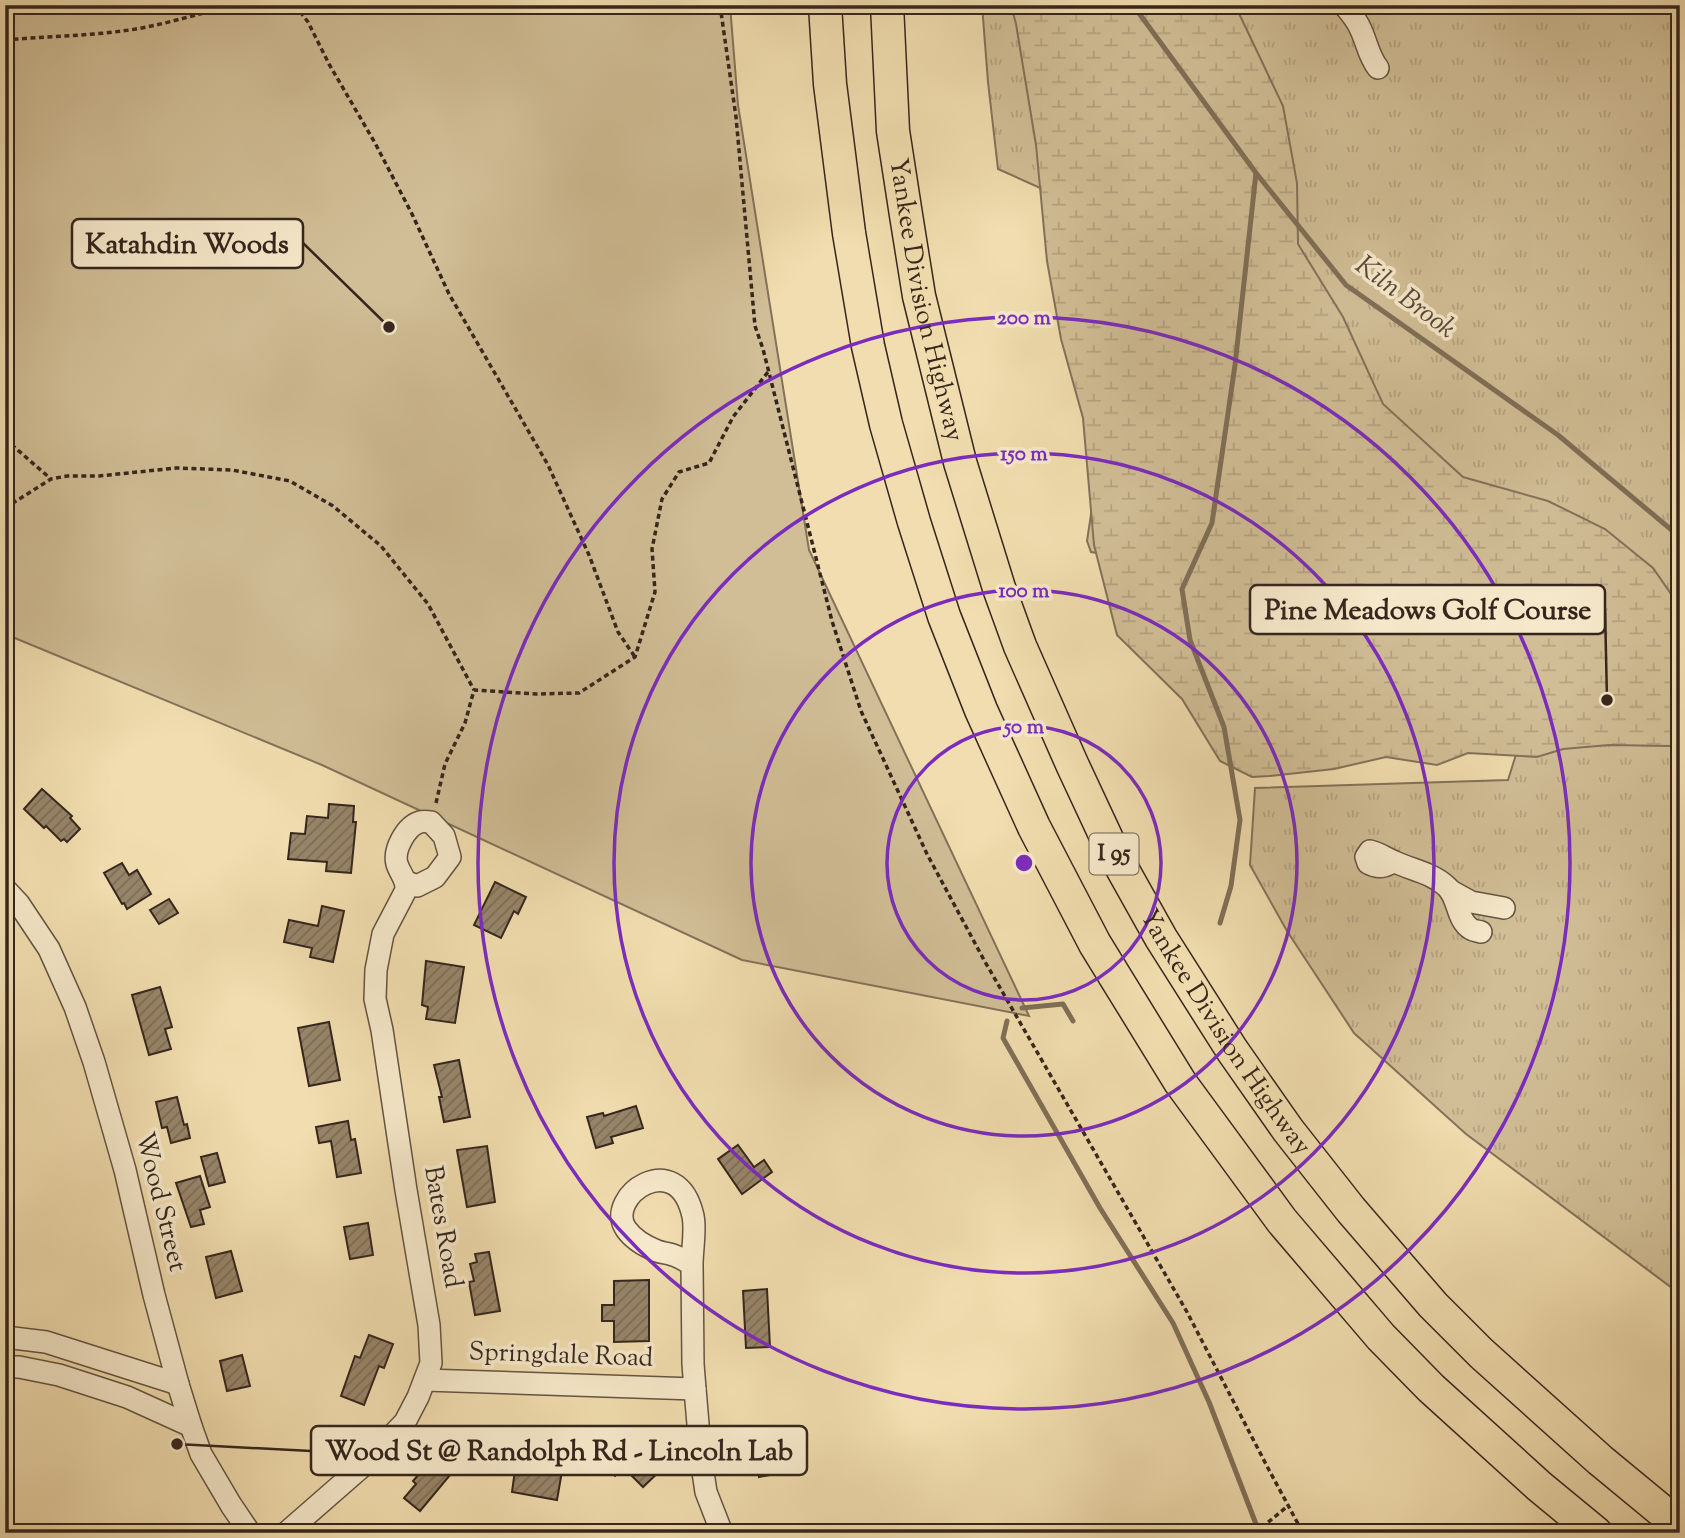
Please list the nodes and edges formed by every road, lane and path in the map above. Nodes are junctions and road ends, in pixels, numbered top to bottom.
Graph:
1 (237, 5) edge
2 (295, 5) edge
3 (720, 5) edge
4 (825, 5) edge
5 (887, 5) edge
6 (1344, 5) edge
7 (5, 40) edge
8 (1378, 68) dead end
9 (769, 372) junction
10 (5, 439) edge
11 (51, 479) junction
12 (5, 508) edge
13 (635, 657) junction
14 (474, 690) junction
15 (431, 822) junction
16 (1389, 864) dead end
17 (407, 882) junction
18 (5, 889) edge
19 (1451, 891) junction
20 (1504, 908) dead end
21 (1482, 932) dead end
22 (692, 1265) dead end
23 (5, 1337) edge
24 (5, 1367) edge
25 (425, 1380) junction
26 (178, 1384) junction
27 (695, 1389) junction
28 (191, 1426) junction
29 (1289, 1505) junction
30 (1680, 1526) edge
31 (250, 1533) edge
32 (286, 1533) edge
33 (722, 1533) edge
34 (1255, 1533) edge
35 (1303, 1533) edge
36 (1596, 1533) edge

1 - 7 path
2 - 13 path
3 - 9 path
4 - 36 highway, I 95
5 - 30 highway, Yankee Division Highway / I 95
6 - 8 street
9 - 13 path
9 - 29 path
10 - 11 path
11 - 12 path
11 - 14 path
13 - 14 path
14 - 15 path
15 - 17 street
15 - 17 street
16 - 19 street
17 - 25 street, Bates Road
18 - 26 street, Wood Street
19 - 20 street
19 - 21 street
22 - 27 street, Springdale Road
23 - 26 street
24 - 28 street
25 - 27 street, Springdale Road
25 - 32 street, Bates Road
26 - 28 street, Wood Street
27 - 33 street, Springdale Road
28 - 31 street, Wood Street
29 - 34 path
29 - 35 path

